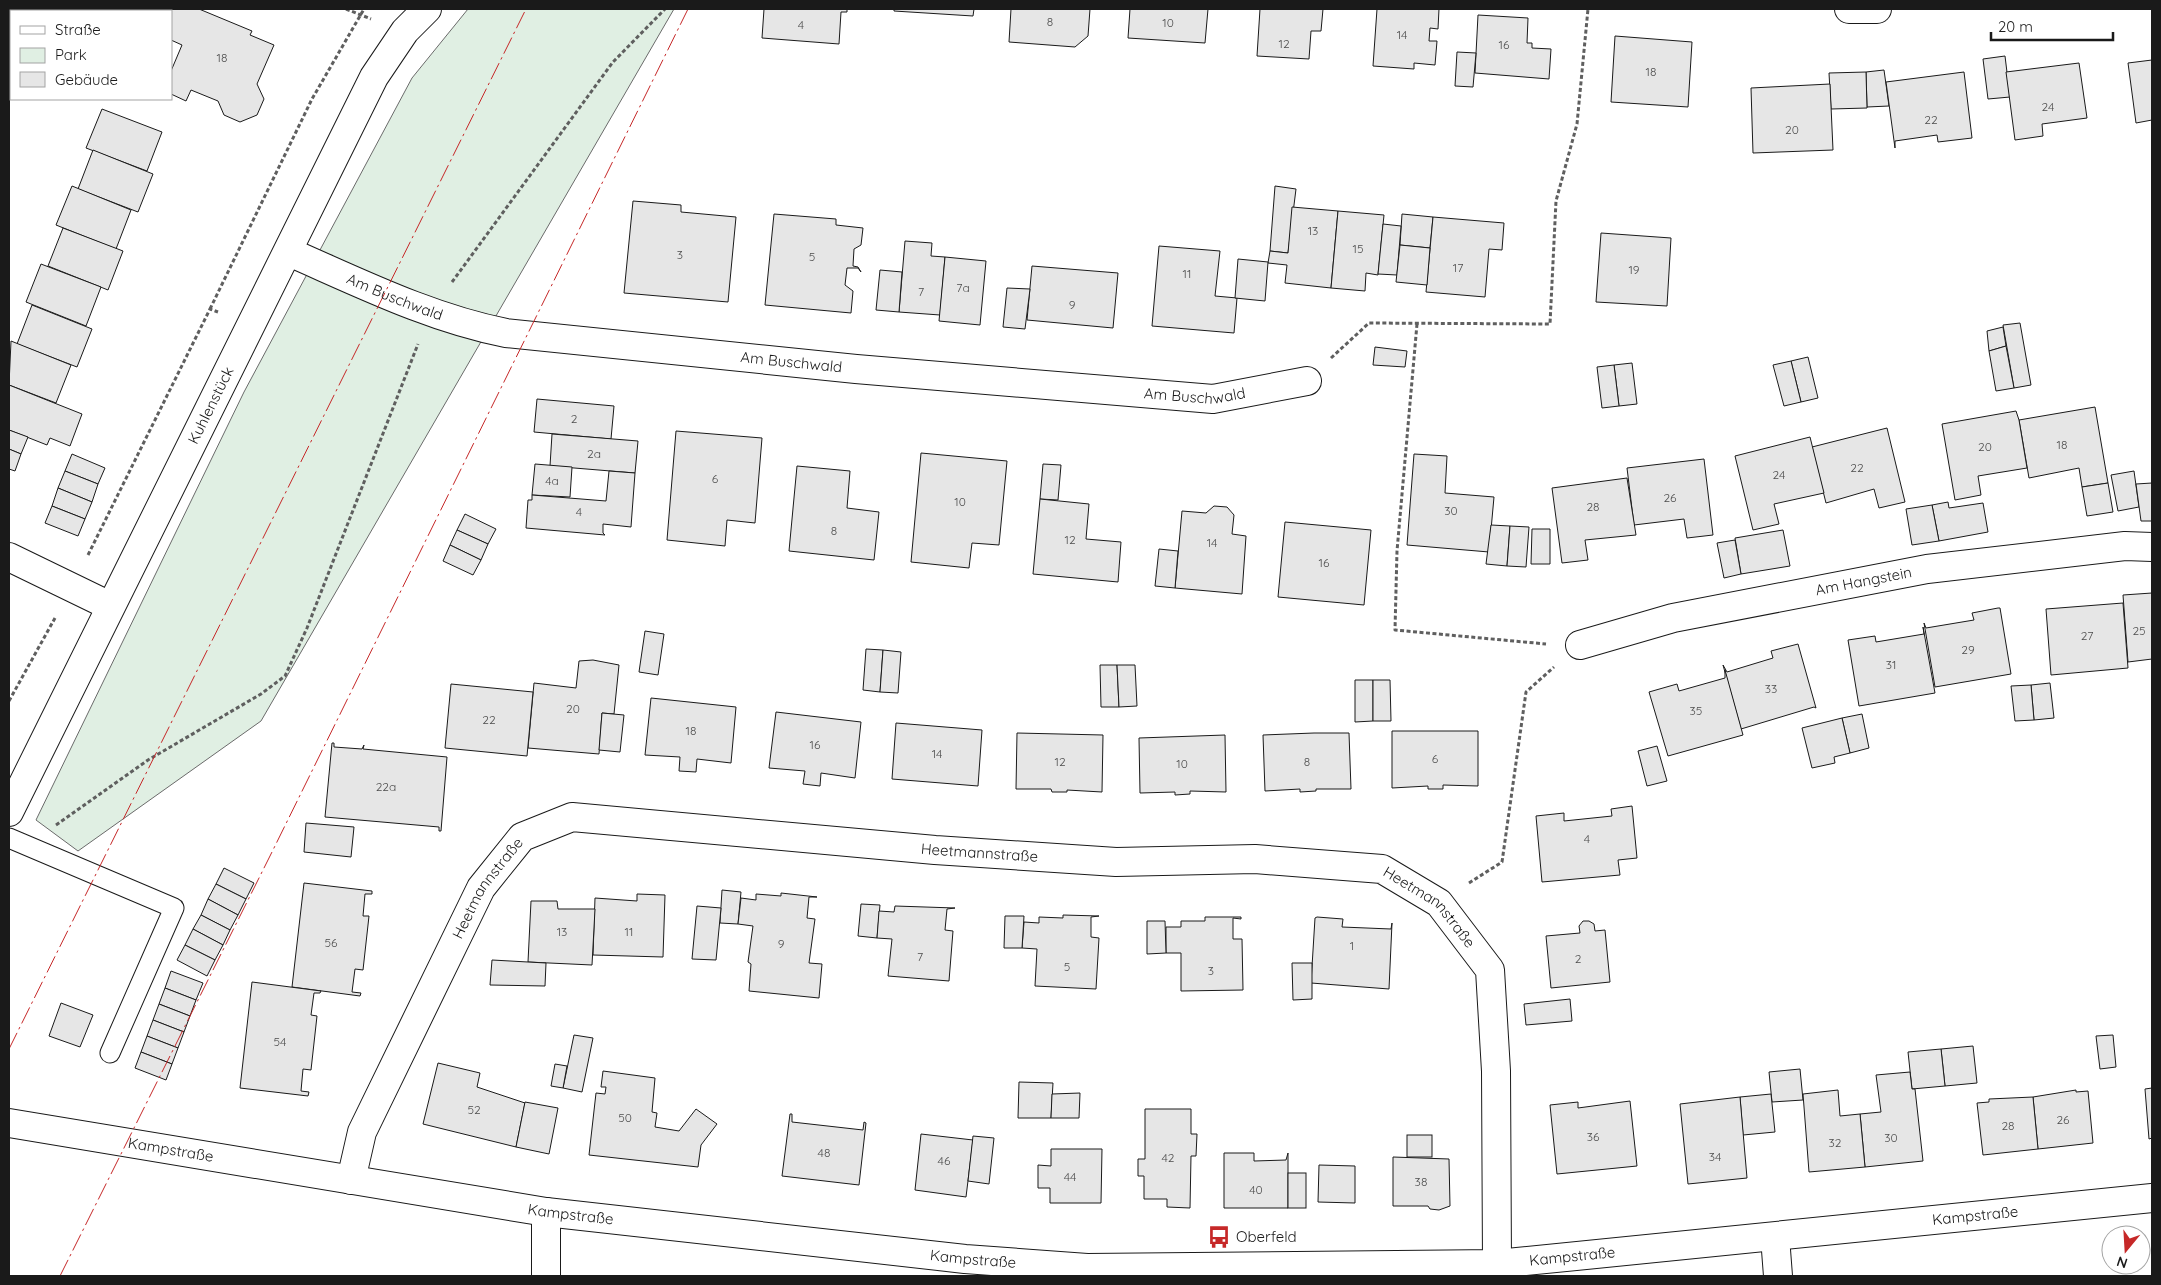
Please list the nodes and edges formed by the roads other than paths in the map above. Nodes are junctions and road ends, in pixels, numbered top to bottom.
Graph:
1 (427, 9) edge
2 (1849, 9) edge
3 (1877, 9) edge
4 (289, 252) junction
5 (1308, 381) road end
6 (2152, 547) edge
7 (9, 557) edge
8 (110, 606) junction
9 (1580, 645) dead end
10 (9, 812) edge
11 (9, 838) edge
12 (110, 1053) dead end
13 (9, 1123) edge
14 (351, 1180) junction
15 (2152, 1198) edge
16 (546, 1212) junction
17 (1775, 1237) junction
18 (1497, 1264) junction
19 (964, 1267) edge
20 (546, 1276) edge
21 (1778, 1276) edge

1 - 4 street, Kuhlenstück
2 - 3 street
4 - 5 street, Am Buschwald
4 - 8 street, Kuhlenstück
6 - 9 street, Am Hangstein
7 - 8 street
8 - 10 street, Kuhlenstück
11 - 12 lane
13 - 14 street, Kampstraße
14 - 16 street, Kampstraße
14 - 18 street, Heetmannstraße
15 - 17 street, Kampstraße
16 - 19 street, Kampstraße
16 - 20 street
17 - 18 street, Kampstraße
17 - 21 street
18 - 19 street, Kampstraße

